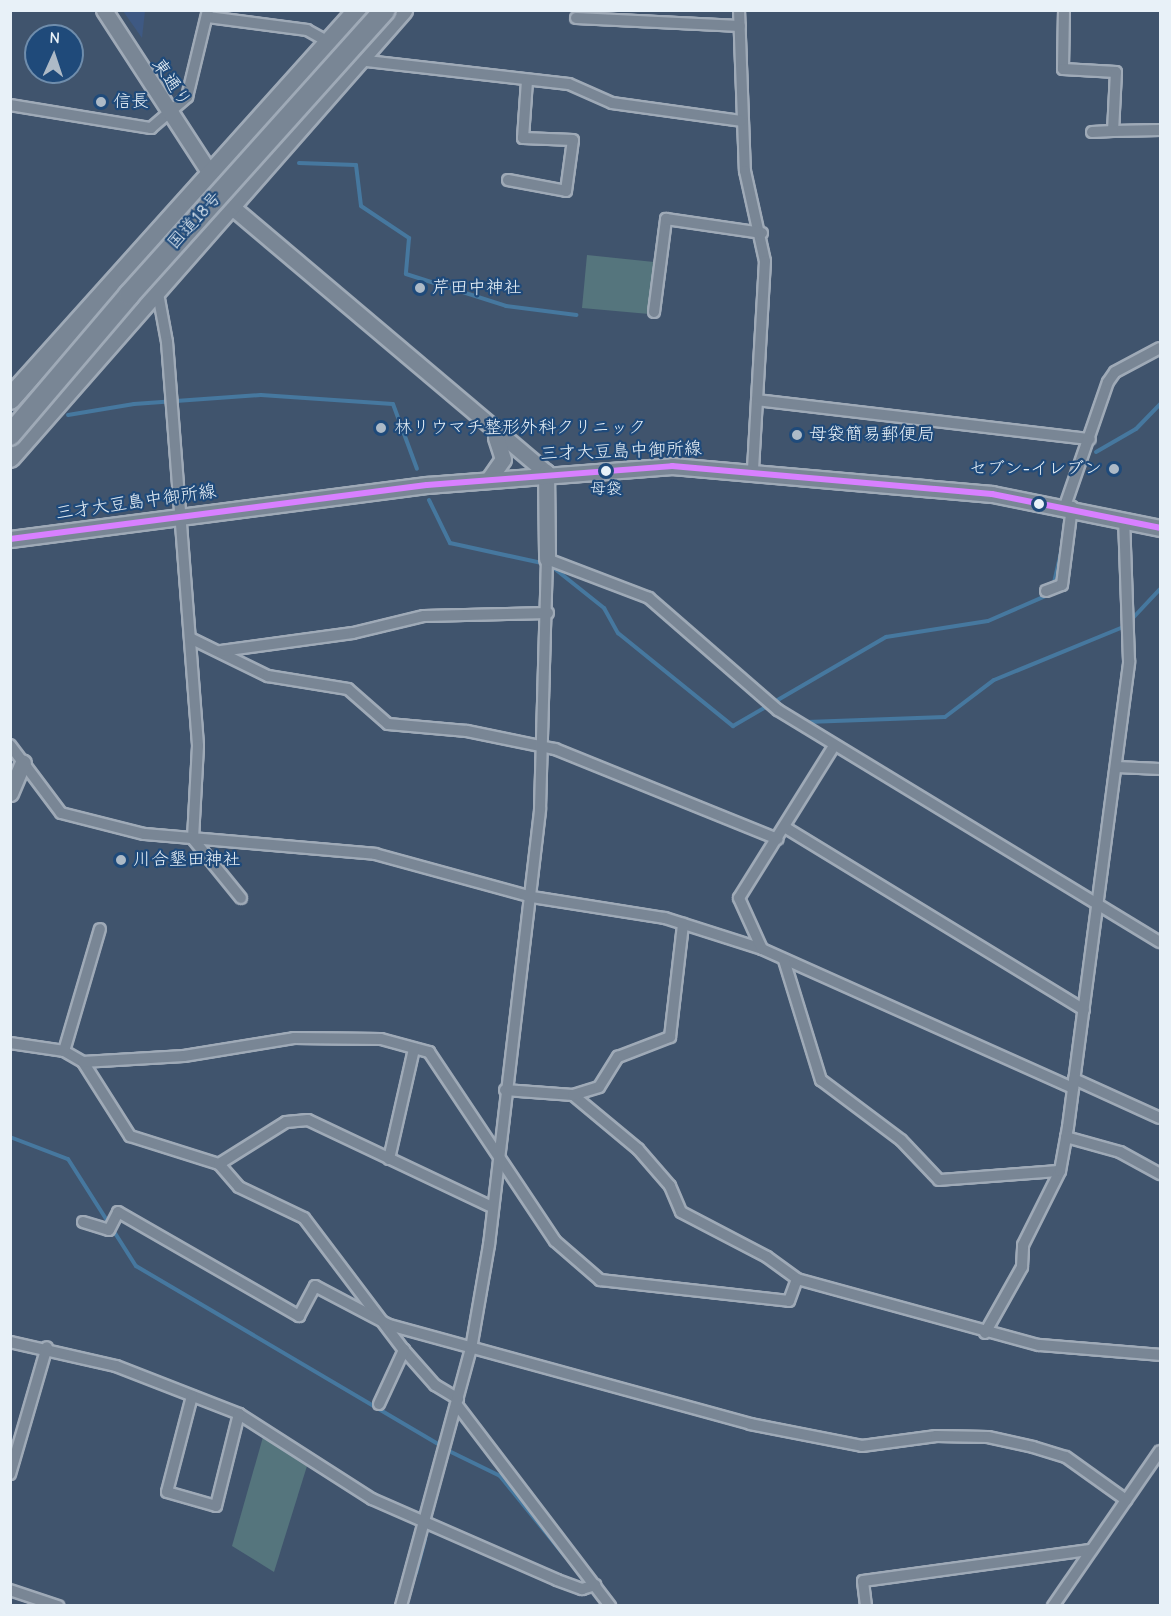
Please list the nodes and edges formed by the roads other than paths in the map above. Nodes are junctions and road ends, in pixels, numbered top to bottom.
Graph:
1 (104, 10) edge
2 (359, 10) edge
3 (374, 10) edge
4 (385, 10) edge
5 (402, 10) edge
6 (739, 10) edge
7 (1064, 10) edge
8 (208, 14) edge
9 (576, 18) dead end
10 (740, 26) junction
11 (330, 43) junction
12 (358, 60) junction
13 (528, 81) junction
14 (10, 105) edge
15 (168, 115) junction
16 (741, 121) junction
17 (1113, 130) junction
18 (1161, 130) edge
19 (1092, 132) dead end
20 (210, 174) junction
21 (508, 180) dead end
22 (232, 207) junction
23 (762, 233) junction
24 (157, 288) junction
25 (654, 312) dead end
26 (1160, 346) edge
27 (10, 399) edge
28 (757, 400) junction
29 (10, 423) edge
30 (492, 432) junction
31 (10, 435) edge
32 (1090, 439) junction
33 (10, 457) edge
34 (753, 471) junction
35 (546, 472) junction
36 (489, 478) junction
37 (1068, 507) junction
38 (181, 516) junction
39 (1124, 520) junction
40 (1161, 528) edge
41 (10, 539) edge
42 (548, 559) junction
43 (1051, 590) dead end
44 (548, 613) junction
45 (190, 638) junction
46 (220, 651) junction
47 (10, 745) edge
48 (834, 746) junction
49 (545, 748) junction
50 (24, 763) junction
51 (1117, 767) junction
52 (1161, 769) edge
53 (10, 793) edge
54 (786, 828) junction
55 (193, 839) junction
56 (778, 839) junction
57 (532, 897) junction
58 (241, 898) dead end
59 (1098, 904) junction
60 (683, 924) junction
61 (100, 929) dead end
62 (1161, 942) edge
63 (762, 949) junction
64 (784, 960) junction
65 (1084, 1010) junction
66 (10, 1042) edge
67 (414, 1049) junction
68 (64, 1051) junction
69 (83, 1062) junction
70 (1074, 1084) junction
71 (505, 1090) junction
72 (573, 1095) junction
73 (1161, 1118) edge
74 (1066, 1137) junction
75 (498, 1154) junction
76 (389, 1159) junction
77 (219, 1164) junction
78 (1060, 1171) junction
79 (1161, 1174) edge
80 (492, 1207) junction
81 (83, 1222) dead end
82 (796, 1279) junction
83 (389, 1326) junction
84 (985, 1333) junction
85 (10, 1342) edge
86 (47, 1347) junction
87 (471, 1349) junction
88 (404, 1350) junction
89 (1161, 1355) edge
90 (192, 1396) junction
91 (458, 1402) junction
92 (378, 1404) dead end
93 (239, 1414) junction
94 (1161, 1451) edge
95 (10, 1474) edge
96 (1126, 1500) junction
97 (424, 1523) junction
98 (1090, 1550) junction
99 (595, 1585) junction
100 (10, 1590) edge
101 (1058, 1604) edge
102 (58, 1605) edge
103 (402, 1605) edge
104 (610, 1605) edge
105 (866, 1605) edge

1 - 15 main road, 東通り
2 - 11 highway
3 - 29 highway, 国道18号
4 - 31 highway, 国道18号, bridge
5 - 12 highway
6 - 10 street
7 - 17 street
8 - 11 street
8 - 15 street
9 - 10 street
10 - 16 street
11 - 20 highway
12 - 13 street
12 - 22 highway
13 - 16 street
13 - 21 street
14 - 15 street
15 - 20 main road, 東通り
16 - 23 street
17 - 18 street
17 - 19 street
20 - 22 main road, 東通り
20 - 27 highway
22 - 24 highway
22 - 30 main road, 東通り
23 - 25 street
23 - 28 street
24 - 33 highway
24 - 38 street
26 - 32 street
28 - 32 street
28 - 34 street
30 - 35 main road, 東通り
30 - 36 main road
32 - 37 street
34 - 35 main road, 三才大豆島中御所線
34 - 37 main road, 三才大豆島中御所線
35 - 36 main road, 三才大豆島中御所線
35 - 42 main road
36 - 38 main road, 三才大豆島中御所線
37 - 39 main road, 三才大豆島中御所線
37 - 43 street
38 - 41 main road, 三才大豆島中御所線
38 - 45 street
39 - 40 main road, 三才大豆島中御所線
39 - 51 street
42 - 44 street
42 - 48 street
44 - 46 street
44 - 49 street
45 - 46 street
45 - 55 street
46 - 49 street
47 - 50 street
48 - 54 street
48 - 59 street
49 - 56 street
49 - 57 street
50 - 53 main road
50 - 55 street
51 - 52 street
51 - 59 street
54 - 56 street
54 - 65 street
55 - 57 street
55 - 58 street
56 - 63 street
57 - 60 street
57 - 71 street
59 - 62 street
59 - 65 street
60 - 63 street
60 - 72 street
61 - 68 street
63 - 64 street
64 - 70 street
64 - 78 street
65 - 70 street
66 - 68 street
67 - 69 street
67 - 75 street
67 - 76 street
68 - 69 street
69 - 77 street
70 - 73 street
70 - 74 street
71 - 72 street
71 - 75 street
72 - 82 street
74 - 78 street
74 - 79 street
75 - 80 street
75 - 82 street
76 - 77 street
76 - 80 street
77 - 83 street
78 - 84 street
80 - 87 street
81 - 83 street
82 - 84 street
83 - 87 street
83 - 88 street
84 - 89 street
85 - 86 street
86 - 90 street
86 - 95 street
87 - 91 street
87 - 96 street
88 - 91 street
88 - 92 street
90 - 93 street
90 - 93 street
91 - 97 street
91 - 99 street
93 - 97 street
94 - 96 street
96 - 98 street
97 - 99 street
97 - 103 street
98 - 101 street
98 - 105 street
99 - 104 street
100 - 102 street

